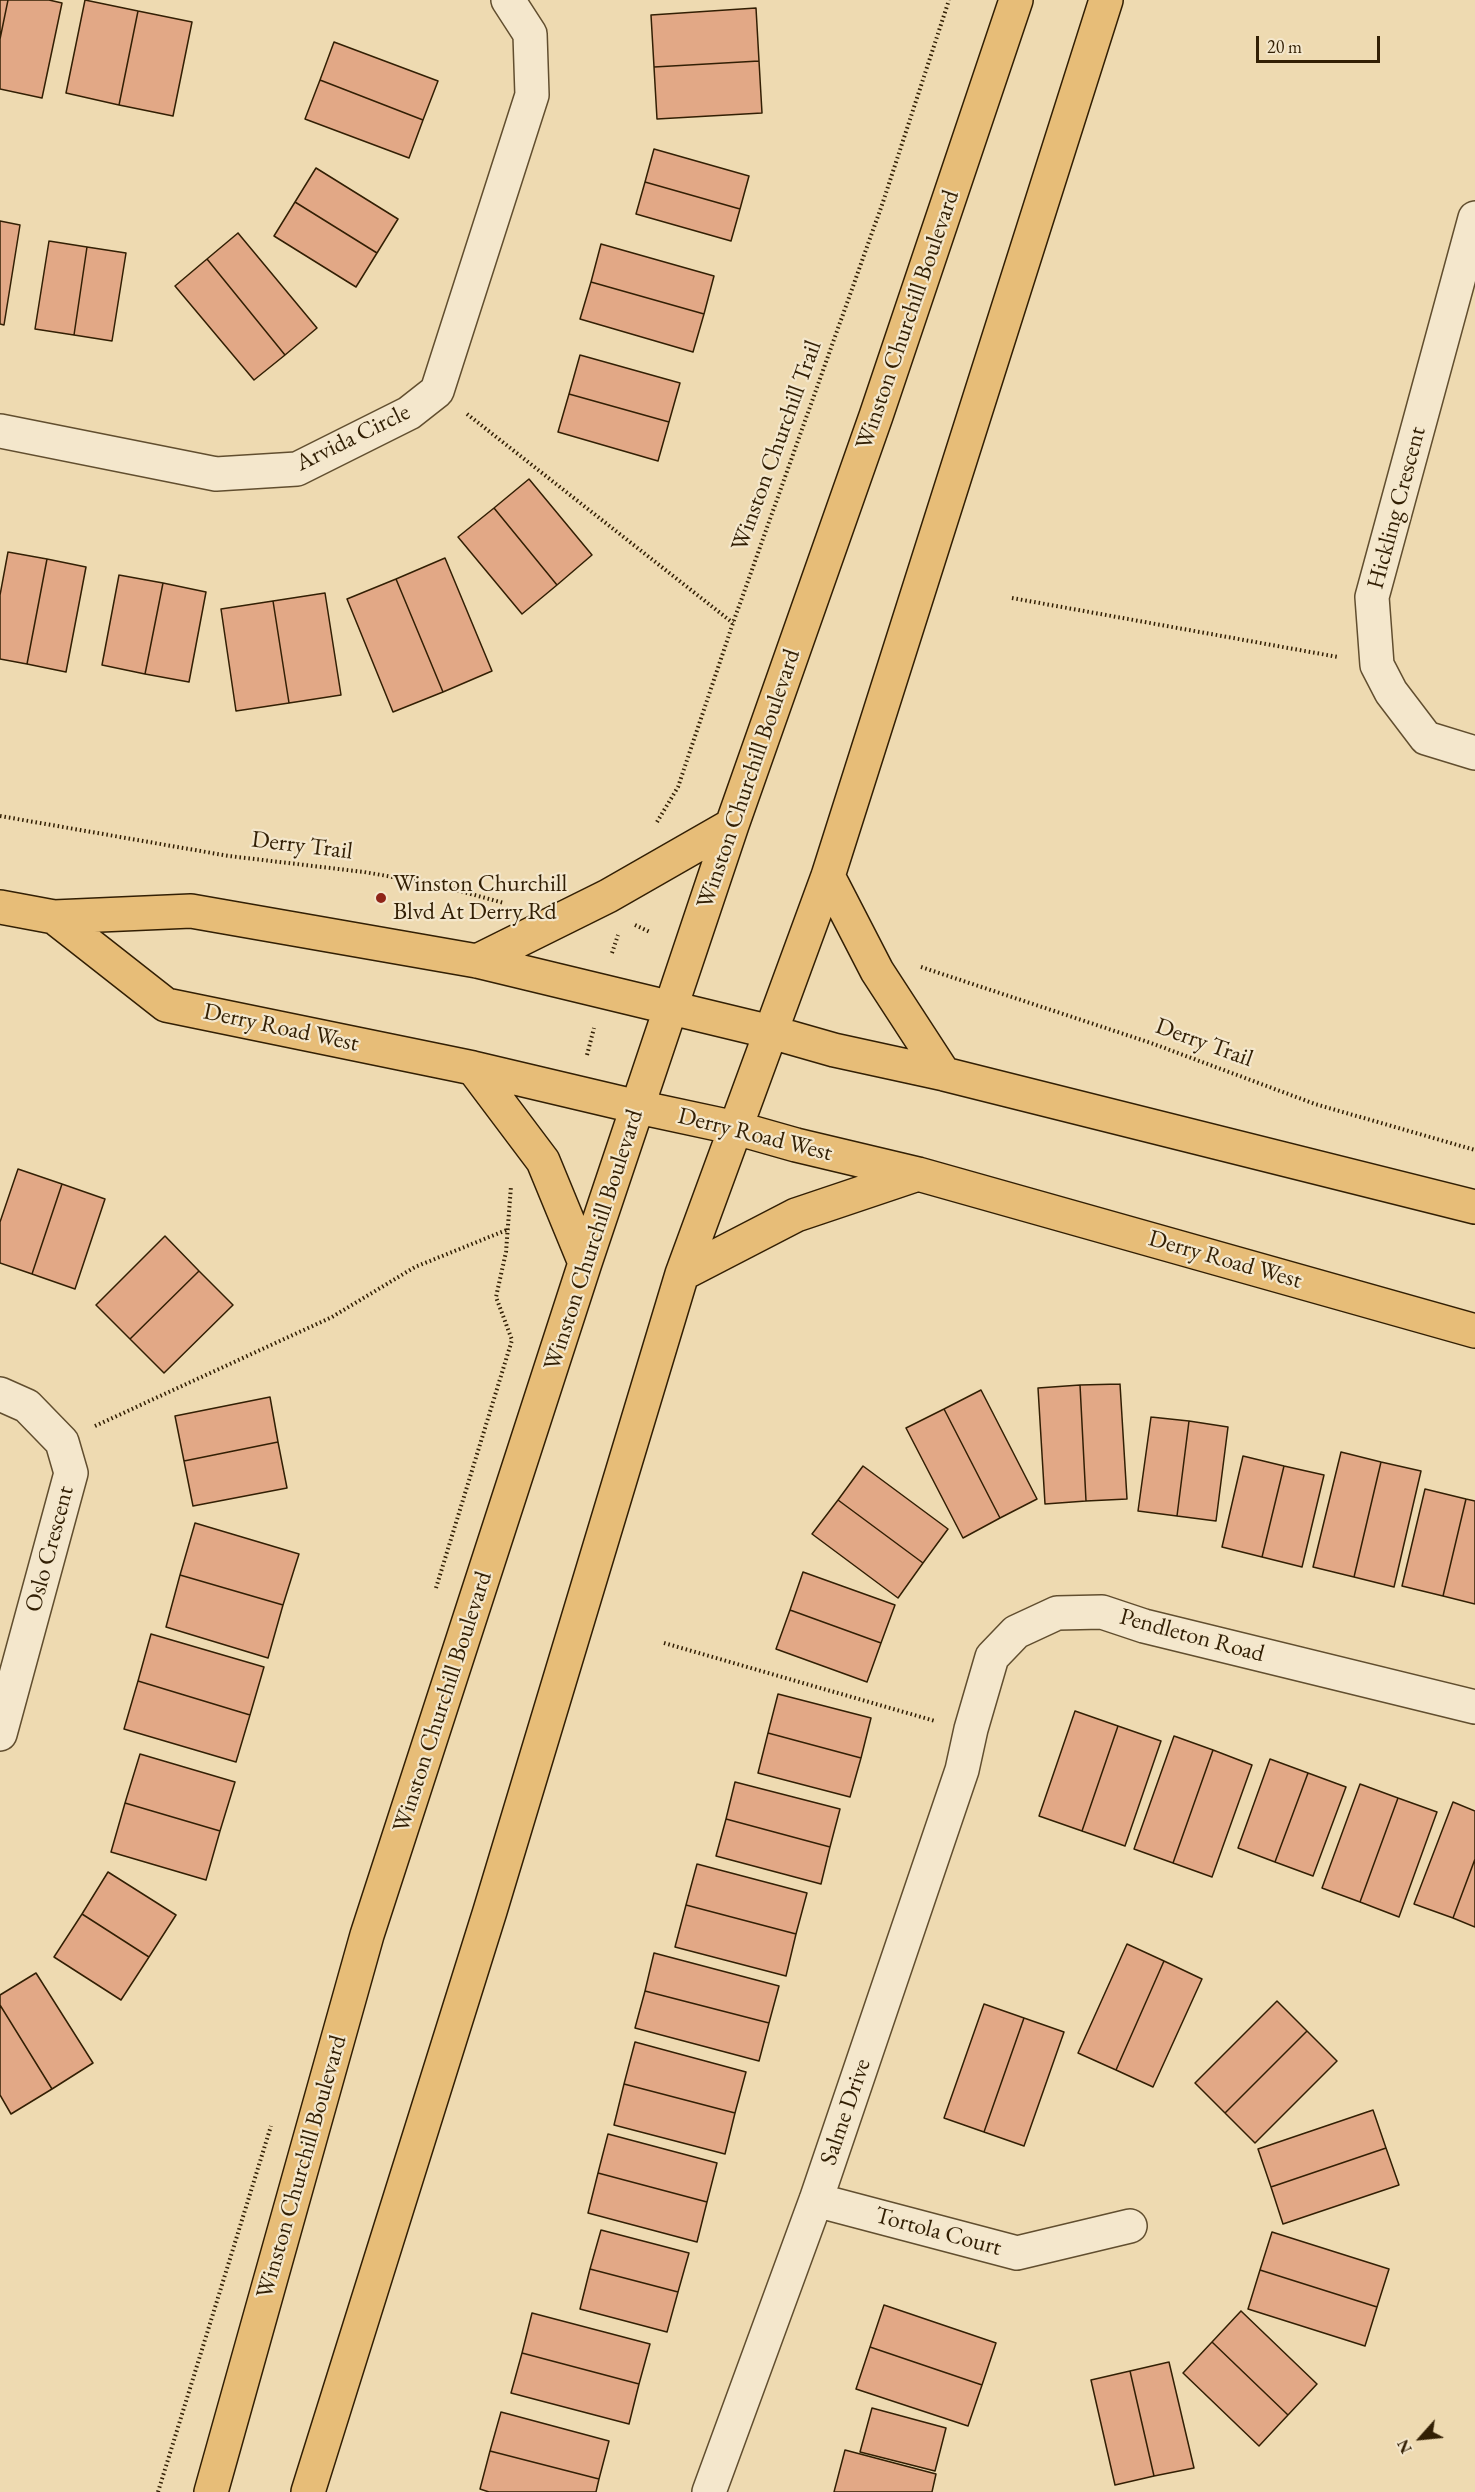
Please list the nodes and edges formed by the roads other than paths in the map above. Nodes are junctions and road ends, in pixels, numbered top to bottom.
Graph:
1 (508, 0) edge
2 (1016, 0) edge
3 (1106, 0) edge
4 (1475, 218) edge
5 (0, 431) edge
6 (1475, 753) edge
7 (732, 825) junction
8 (828, 876) junction
9 (0, 908) edge
10 (54, 917) junction
11 (477, 961) junction
12 (670, 1010) junction
13 (771, 1032) junction
14 (473, 1068) junction
15 (944, 1074) junction
16 (638, 1107) junction
17 (736, 1128) junction
18 (918, 1174) junction
19 (1475, 1207) edge
20 (585, 1263) junction
21 (682, 1274) junction
22 (1475, 1331) edge
23 (0, 1394) edge
24 (1475, 1707) edge
25 (971, 1729) joint
26 (0, 1734) edge
27 (816, 2200) junction
28 (1130, 2226) dead end
29 (211, 2492) edge
30 (308, 2492) edge
31 (709, 2492) edge

1 - 5 street, Arvida Circle
2 - 7 main road, Winston Churchill Boulevard
3 - 8 main road
4 - 6 street, Hickling Crescent
7 - 11 main road
7 - 12 main road, Winston Churchill Boulevard
8 - 13 main road
8 - 15 main road
9 - 10 main road, Derry Road West
10 - 11 main road, Derry Road West
10 - 14 main road, Derry Road West
11 - 12 main road, Derry Road West
12 - 13 main road, Derry Road West
12 - 16 main road, Winston Churchill Boulevard
13 - 15 main road, Derry Road West
13 - 17 main road
14 - 16 main road, Derry Road West
14 - 20 main road
15 - 19 main road, Derry Road West
16 - 17 main road, Derry Road West
16 - 20 main road, Winston Churchill Boulevard
17 - 18 main road, Derry Road West
17 - 21 main road
18 - 21 main road
18 - 22 main road, Derry Road West
20 - 29 main road, Winston Churchill Boulevard
21 - 30 main road
23 - 26 street, Oslo Crescent
24 - 25 street, Pendleton Road
25 - 27 street, Salme Drive
27 - 28 street, Tortola Court
27 - 31 street, Salme Drive

